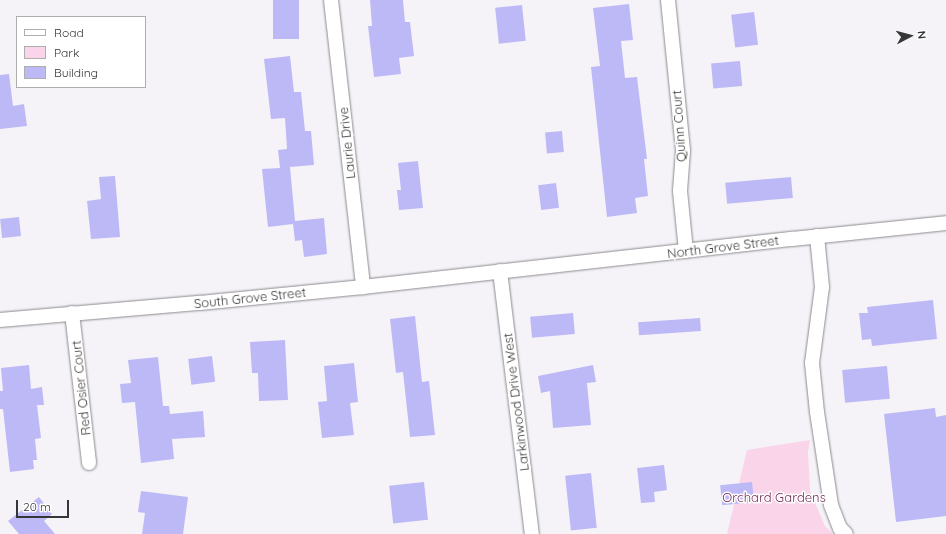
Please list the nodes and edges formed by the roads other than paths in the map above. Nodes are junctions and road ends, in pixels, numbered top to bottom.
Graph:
1 (331, 0) edge
2 (668, 0) edge
3 (946, 224) edge
4 (817, 236) junction
5 (686, 251) junction
6 (500, 271) junction
7 (363, 287) junction
8 (72, 313) junction
9 (0, 320) edge
10 (89, 463) dead end
11 (532, 534) edge
12 (846, 534) edge

1 - 7 street, Laurie Drive
2 - 5 street, Quinn Court
3 - 4 street, North Grove Street
4 - 5 street, North Grove Street
4 - 12 street
5 - 6 street, North Grove Street
6 - 7 street, South Grove Street
6 - 11 street, Larkinwood Drive West
7 - 8 street, South Grove Street
8 - 9 street, South Grove Street
8 - 10 street, Red Osier Court

